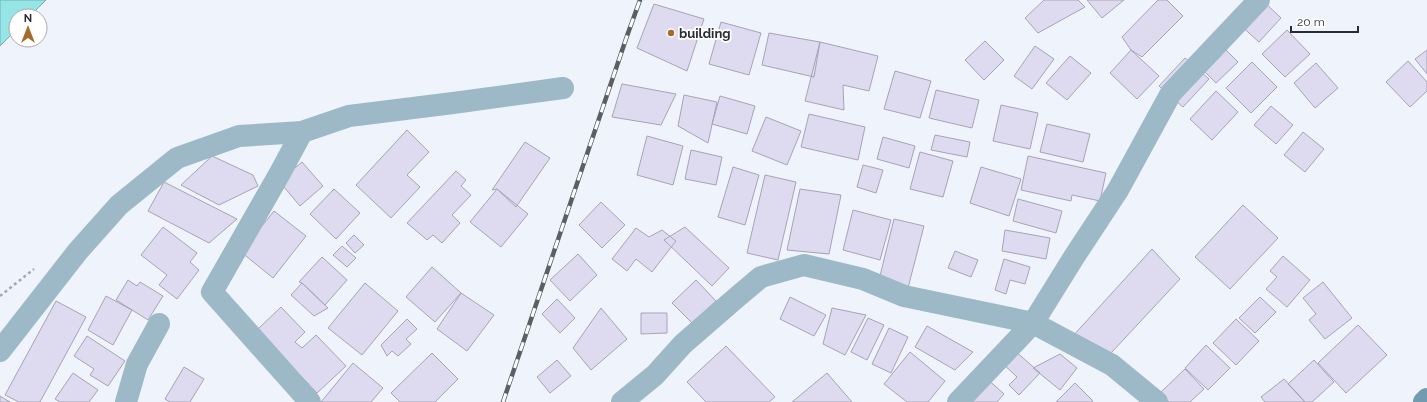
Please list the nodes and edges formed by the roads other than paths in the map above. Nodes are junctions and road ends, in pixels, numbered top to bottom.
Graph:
1 (1259, 0) edge
2 (563, 88) dead end
3 (302, 132) junction
4 (1033, 323) junction
5 (159, 324) dead end
6 (0, 351) edge
7 (1427, 399) edge
8 (126, 402) edge
9 (310, 402) edge
10 (622, 402) edge
11 (958, 402) edge
12 (1157, 402) edge
13 (1424, 402) edge

1 - 4 street
2 - 3 street
3 - 6 street
3 - 9 street
4 - 10 street
4 - 11 street
4 - 12 street
5 - 8 street
7 - 13 main road

